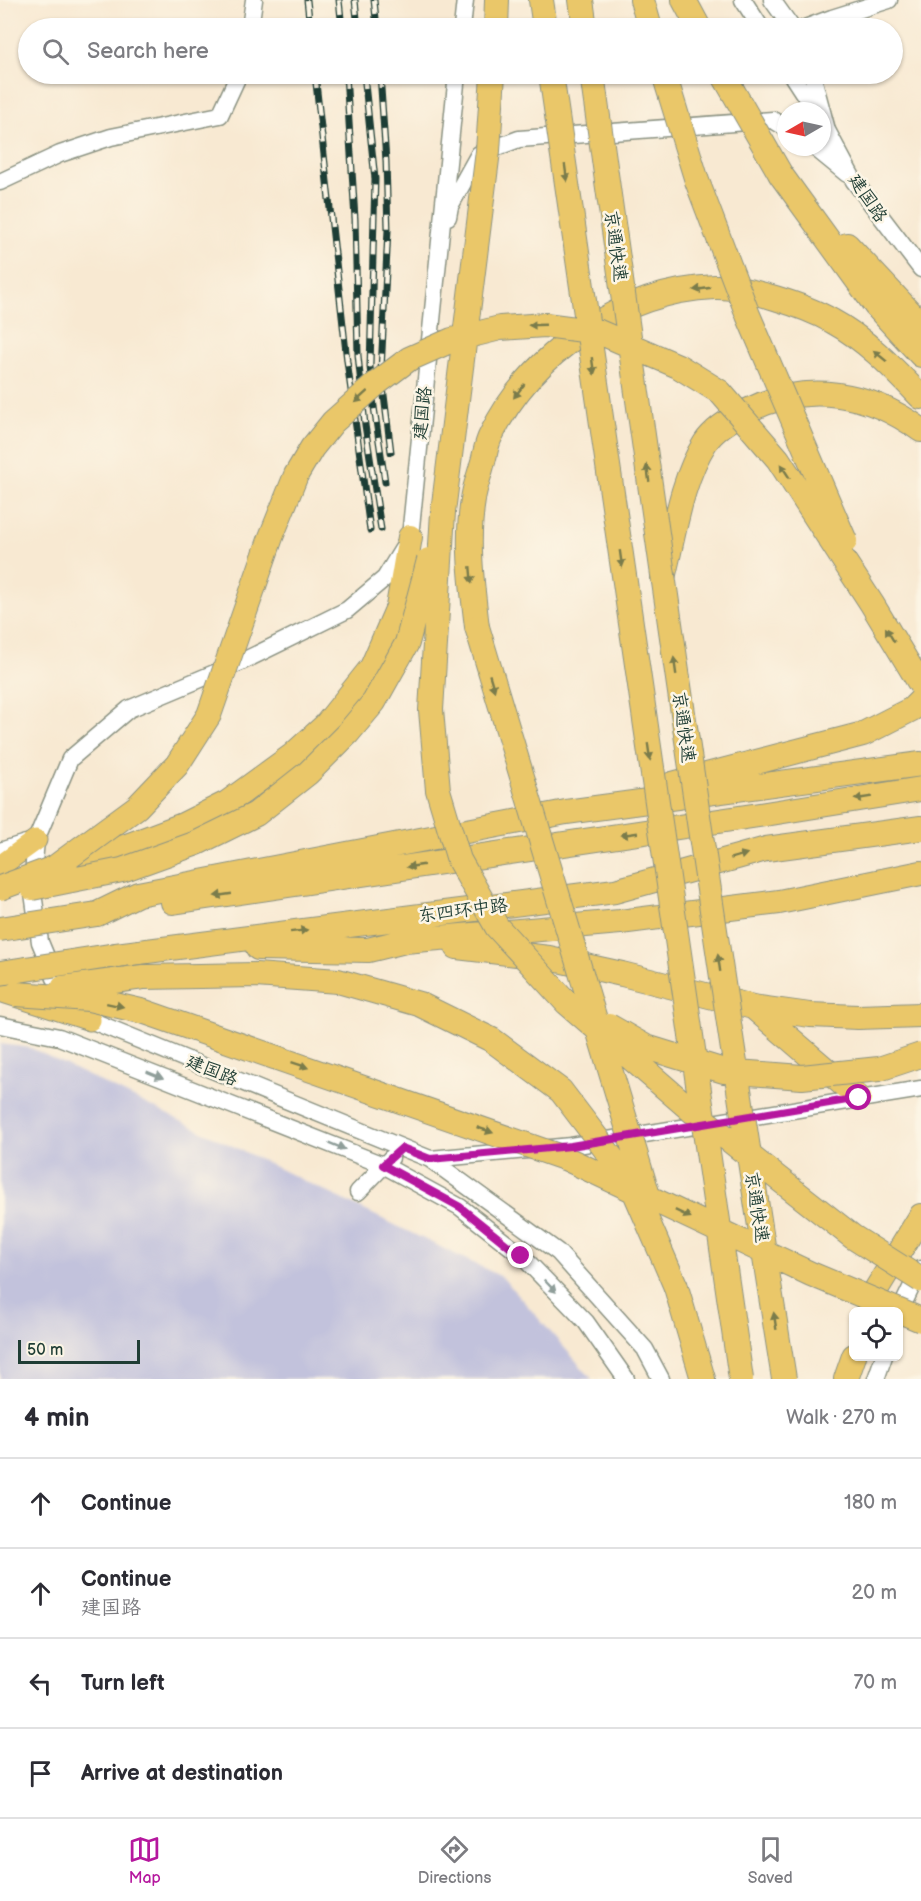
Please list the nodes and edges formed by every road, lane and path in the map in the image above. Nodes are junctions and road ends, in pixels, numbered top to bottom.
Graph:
1 (254, 0) edge
2 (465, 0) edge
3 (497, 0) edge
4 (541, 0) edge
5 (581, 0) edge
6 (642, 0) edge
7 (684, 0) edge
8 (742, 0) edge
9 (772, 0) edge
10 (889, 0) edge
11 (251, 18) edge
12 (463, 18) edge
13 (496, 18) edge
14 (544, 18) edge
15 (584, 18) edge
16 (647, 18) edge
17 (694, 18) edge
18 (754, 18) edge
19 (785, 18) edge
20 (832, 18) edge
21 (234, 84) edge
22 (456, 84) edge
23 (492, 84) edge
24 (552, 84) edge
25 (593, 84) edge
26 (667, 84) edge
27 (729, 84) edge
28 (797, 84) edge
29 (815, 84) edge
30 (809, 102) edge
31 (819, 102) edge
32 (777, 122) edge
33 (831, 136) edge
34 (825, 156) edge
35 (781, 175) junction
36 (855, 181) junction
37 (0, 182) edge
38 (438, 252) junction
39 (921, 269) edge
40 (921, 324) edge
41 (921, 355) edge
42 (921, 398) edge
43 (921, 430) edge
44 (443, 512) junction
45 (410, 537) junction
46 (663, 581) junction
47 (872, 604) junction
48 (921, 685) edge
49 (921, 700) edge
50 (921, 764) edge
51 (921, 789) edge
52 (566, 812) junction
53 (921, 828) edge
54 (36, 840) junction
55 (0, 851) edge
56 (0, 866) edge
57 (54, 868) junction
58 (921, 873) edge
59 (0, 888) edge
60 (0, 895) edge
61 (97, 914) junction
62 (0, 929) edge
63 (405, 941) junction
64 (172, 947) junction
65 (0, 973) edge
66 (5, 994) edge
67 (567, 1003) junction
68 (753, 1007) junction
69 (921, 1015) edge
70 (90, 1020) junction
71 (0, 1025) edge
72 (921, 1055) edge
73 (921, 1089) edge
74 (859, 1098) junction
75 (402, 1148) junction
76 (430, 1159) junction
77 (383, 1165) junction
78 (358, 1192) dead end
79 (921, 1216) edge
80 (921, 1268) edge
81 (921, 1280) edge
82 (676, 1287) junction
83 (869, 1307) edge
84 (902, 1307) edge
85 (921, 1320) edge
86 (852, 1361) edge
87 (882, 1361) edge
88 (626, 1379) edge
89 (661, 1379) edge
90 (703, 1379) edge
91 (741, 1379) edge
92 (784, 1379) edge
93 (846, 1379) edge
94 (876, 1379) edge

1 - 11 street
2 - 12 street
3 - 13 highway
4 - 14 highway
5 - 15 highway
6 - 16 highway
7 - 17 highway
8 - 18 street
9 - 19 street
10 - 20 street
21 - 37 street
22 - 38 street, 建国路
23 - 44 highway, bridge
24 -> 91 highway, bridge
46 -> 25 highway, 京通快速, bridge
26 - 47 highway, bridge
27 - 35 highway, bridge
28 - 30 street
29 - 31 street, 建国路
32 - 38 street
33 - 36 street, 建国路
34 - 36 street
35 - 40 highway
35 - 41 highway
36 - 39 street, 建国路
38 - 45 street, 建国路
42 -> 82 highway, bridge
43 - 46 highway
44 - 60 highway, bridge
44 - 67 highway, bridge
45 - 54 street, 建国路
45 - 57 highway
92 -> 46 highway, 京通快速, bridge
48 -> 47 highway, bridge
47 -> 57 highway, bridge
49 - 52 highway
50 - 52 highway
51 -> 61 highway
52 - 61 highway
64 -> 53 highway, 东四环中路
54 - 55 street
54 - 56 main road
54 - 70 street, 建国路
57 - 59 highway, bridge
58 - 63 highway
61 - 62 highway, bridge
63 - 64 highway
63 - 68 highway
64 - 65 highway, 东四环中路, bridge
66 - 70 main road
66 - 82 highway, bridge
66 -> 85 highway, bridge
67 - 72 highway, bridge
67 - 81 highway, bridge
68 - 69 highway
68 - 74 highway
70 - 75 street, 建国路
71 -> 77 street
73 - 74 street
74 - 76 street
75 - 76 street, 建国路
75 - 77 street
76 - 89 street, 建国路
77 - 78 street
77 -> 88 street
79 - 83 highway
80 - 84 street
82 - 90 highway
86 - 93 highway
87 - 94 street

